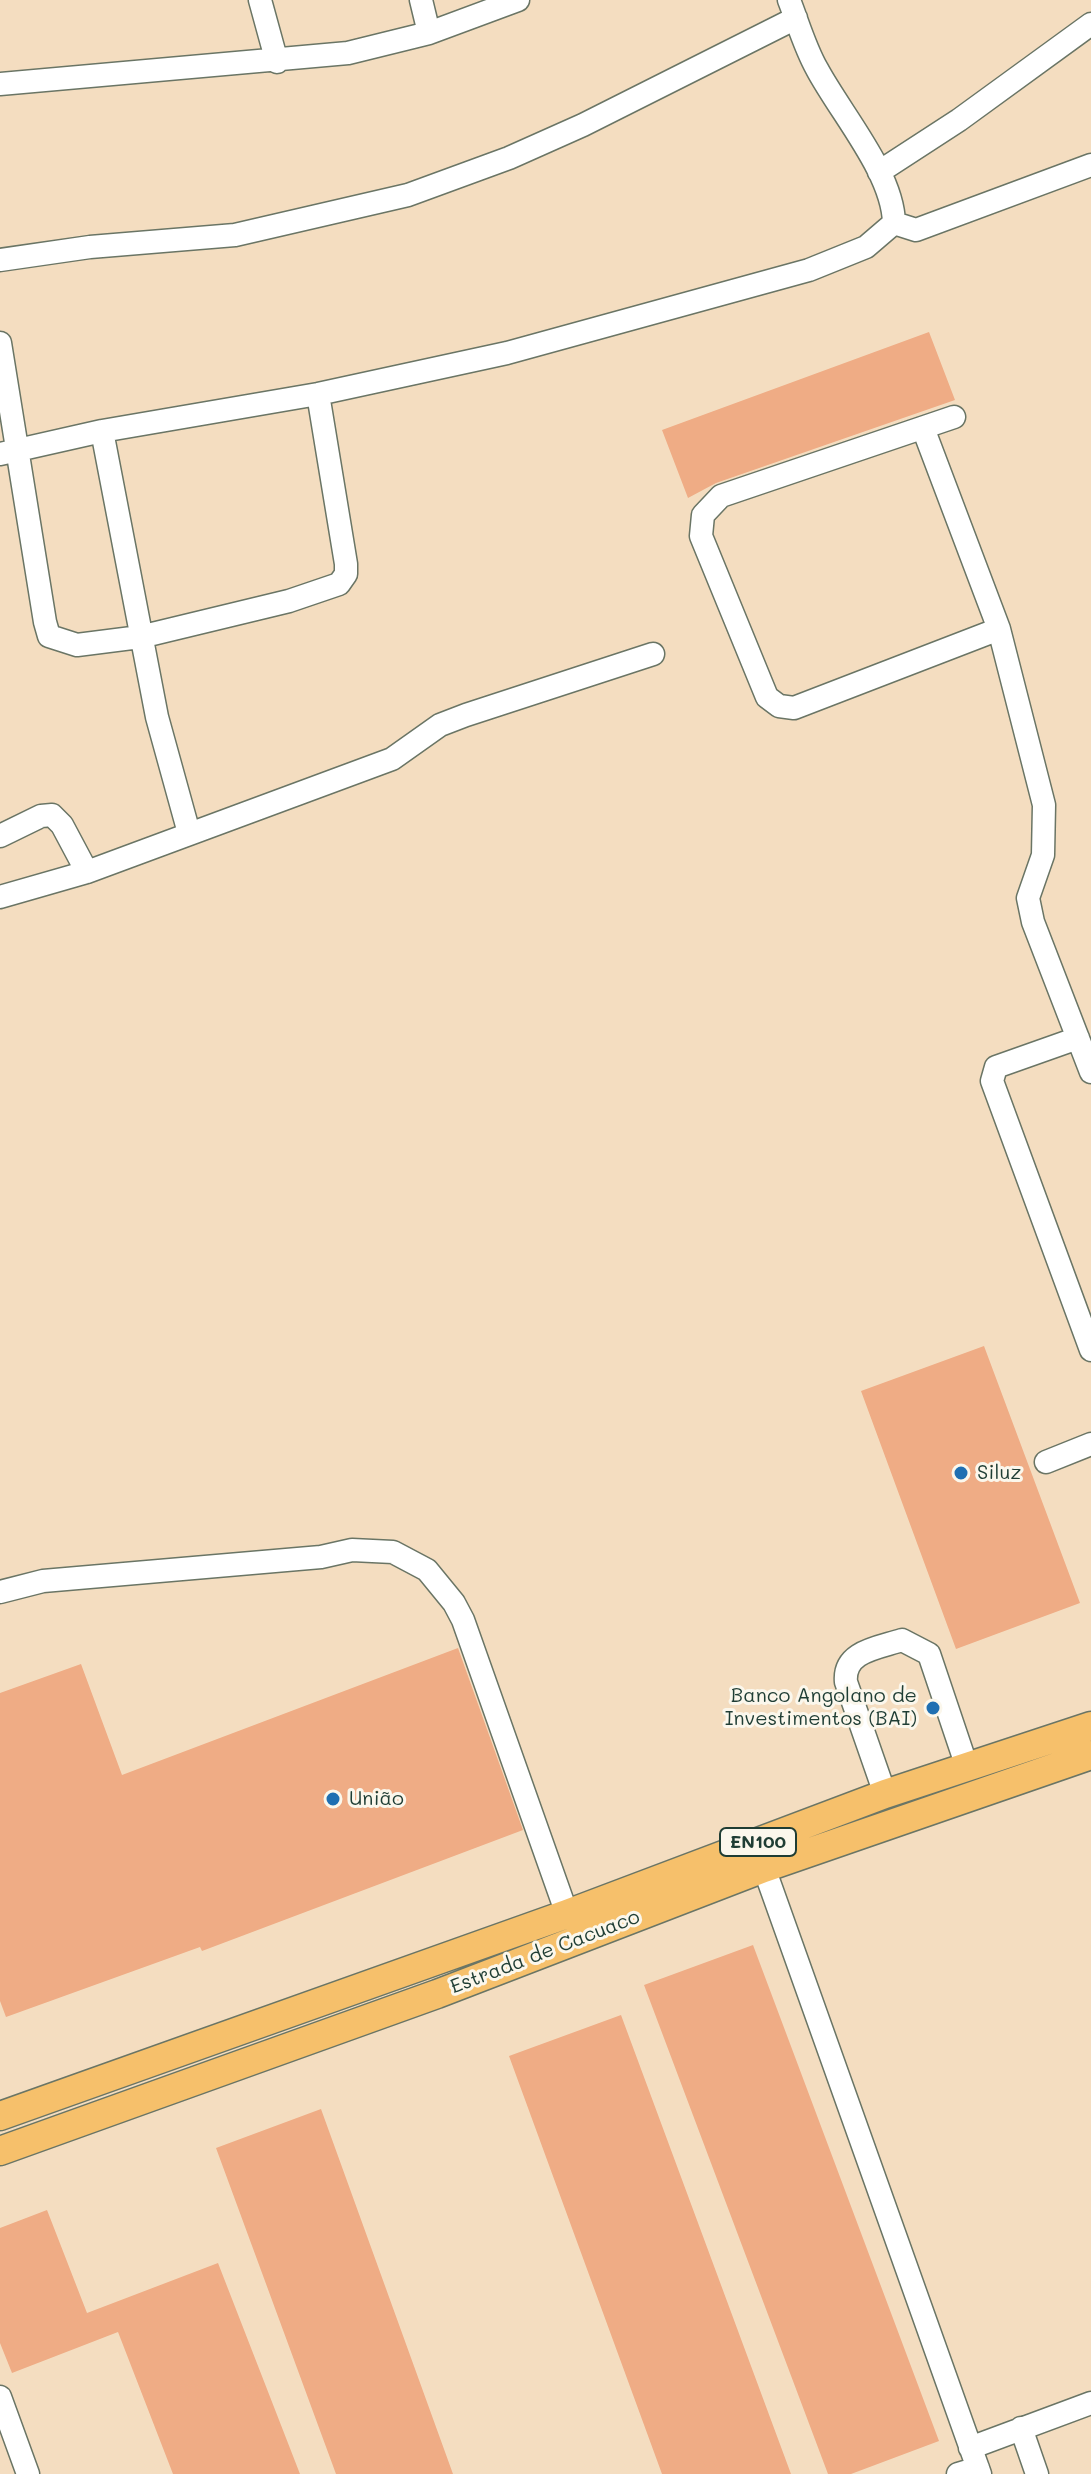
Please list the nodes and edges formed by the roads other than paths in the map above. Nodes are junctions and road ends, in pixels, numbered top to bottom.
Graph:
1 (260, 0) edge
2 (421, 0) edge
3 (518, 0) edge
4 (792, 9) edge
5 (1091, 24) edge
6 (429, 33) junction
7 (277, 62) junction
8 (0, 84) edge
9 (1091, 165) edge
10 (879, 172) junction
11 (894, 223) junction
12 (0, 260) edge
13 (0, 343) edge
14 (318, 394) junction
15 (954, 417) dead end
16 (923, 428) junction
17 (102, 431) junction
18 (9, 452) edge
19 (999, 629) junction
20 (140, 637) junction
21 (653, 654) dead end
22 (189, 833) junction
23 (0, 836) edge
24 (87, 872) junction
25 (0, 897) edge
26 (1078, 1038) junction
27 (1091, 1072) edge
28 (1091, 1350) edge
29 (1091, 1444) edge
30 (1046, 1462) dead end
31 (0, 1592) edge
32 (1091, 1726) edge
33 (1091, 1755) edge
34 (967, 1767) junction
35 (885, 1794) junction
36 (764, 1868) junction
37 (567, 1914) junction
38 (0, 2116) edge
39 (0, 2151) edge
40 (0, 2397) edge
41 (1091, 2403) edge
42 (1021, 2428) junction
43 (972, 2466) edge
44 (28, 2474) edge
45 (1037, 2474) edge

1 - 7 street
2 - 6 street
3 - 6 street
4 - 10 street
4 - 12 street
5 - 10 street
6 - 7 street
7 - 8 street
9 - 11 street
10 - 11 street
11 - 14 street
13 - 18 street
14 - 17 street
14 - 20 street
15 - 16 street
16 - 19 street
16 - 19 street
17 - 18 street
17 - 20 street
18 - 20 street
19 - 26 street
20 - 22 street
21 - 22 street
22 - 24 street
23 - 24 street
24 - 25 street
26 - 27 street
26 - 28 street
29 - 30 street
31 - 37 street
32 - 34 main road, Estrada de Cacuaco / EN100
33 - 36 main road, Estrada de Cacuaco / EN100
34 - 35 main road, Estrada de Cacuaco / EN100
34 - 35 street
35 - 37 main road, Estrada de Cacuaco / EN100
36 - 39 main road, Estrada de Cacuaco / EN100
36 - 43 street
37 - 38 main road, Estrada de Cacuaco / EN100
40 - 44 street
41 - 42 street
42 - 43 street
42 - 45 street

